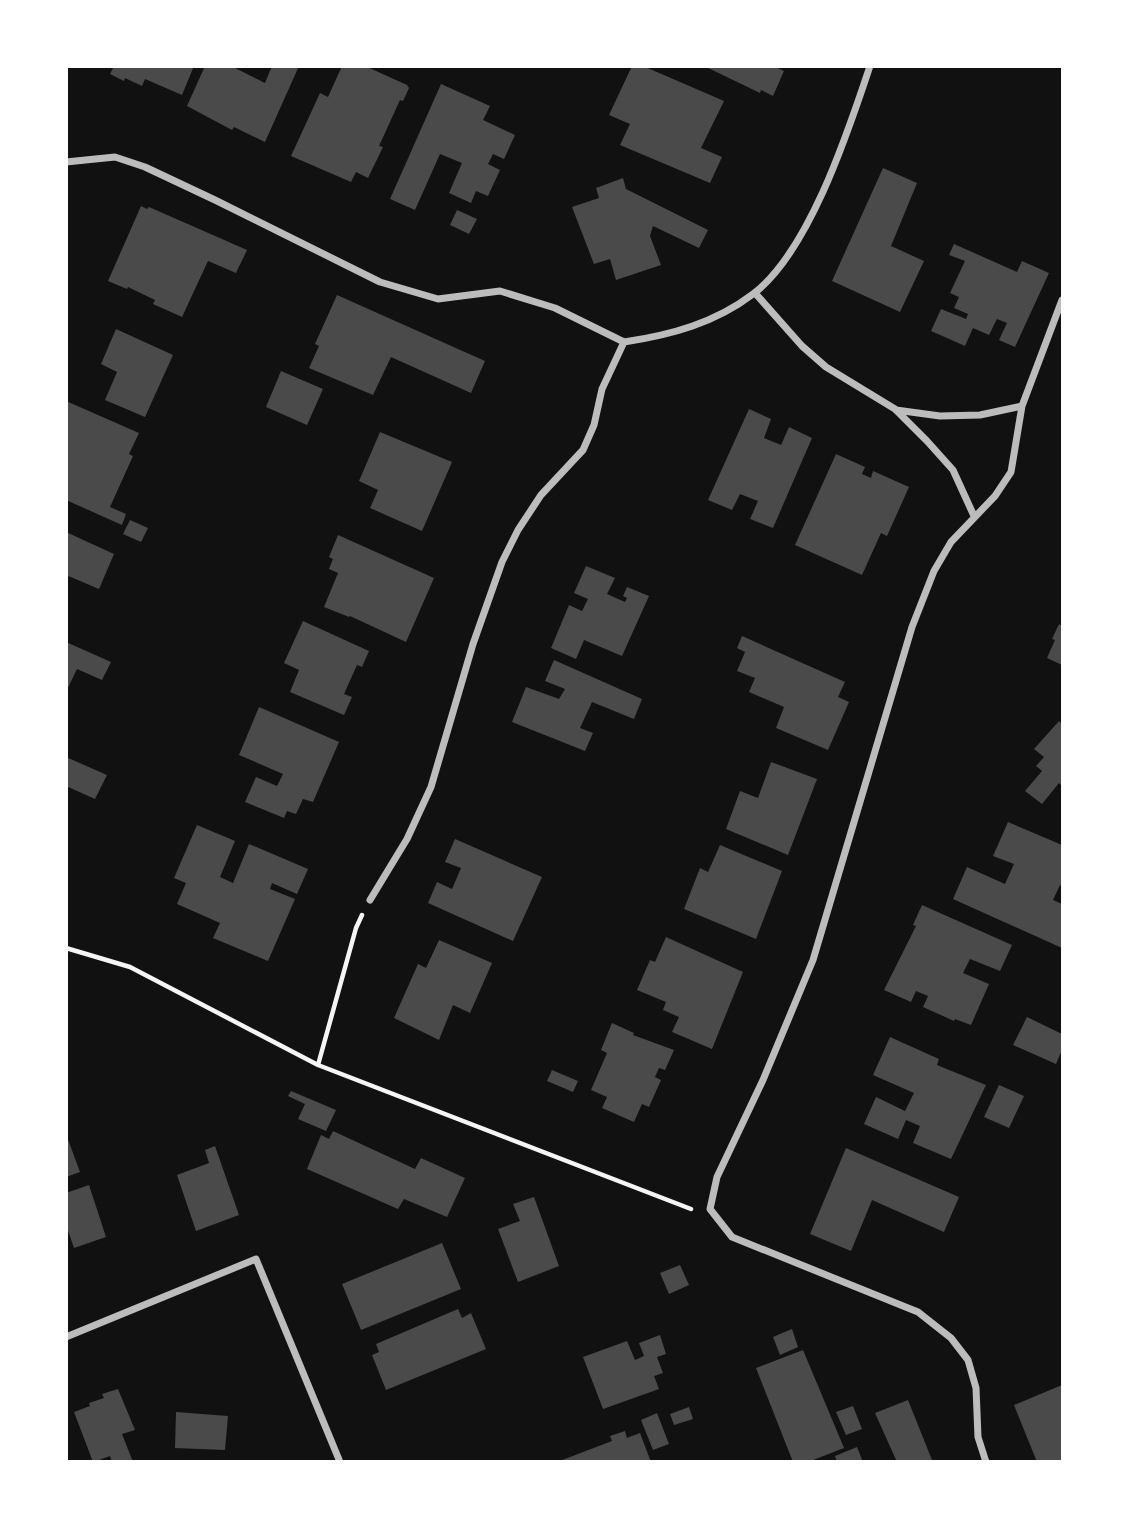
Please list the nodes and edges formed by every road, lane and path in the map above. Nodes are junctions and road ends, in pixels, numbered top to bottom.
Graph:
1 (870, 66) edge
2 (66, 162) edge
3 (755, 293) junction
4 (1062, 300) edge
5 (624, 342) junction
6 (1022, 406) junction
7 (895, 409) junction
8 (975, 516) junction
9 (370, 900) joint
10 (66, 948) edge
11 (317, 1065) junction
12 (710, 1209) junction
13 (66, 1336) edge
14 (340, 1461) edge
15 (986, 1461) edge

1 - 3 street
2 - 5 street
3 - 5 street
3 - 7 street
4 - 6 street
5 - 9 street
6 - 7 street
6 - 8 street
7 - 8 street
8 - 12 street
9 - 11 path
10 - 11 path
11 - 12 path
12 - 15 street
13 - 14 street

